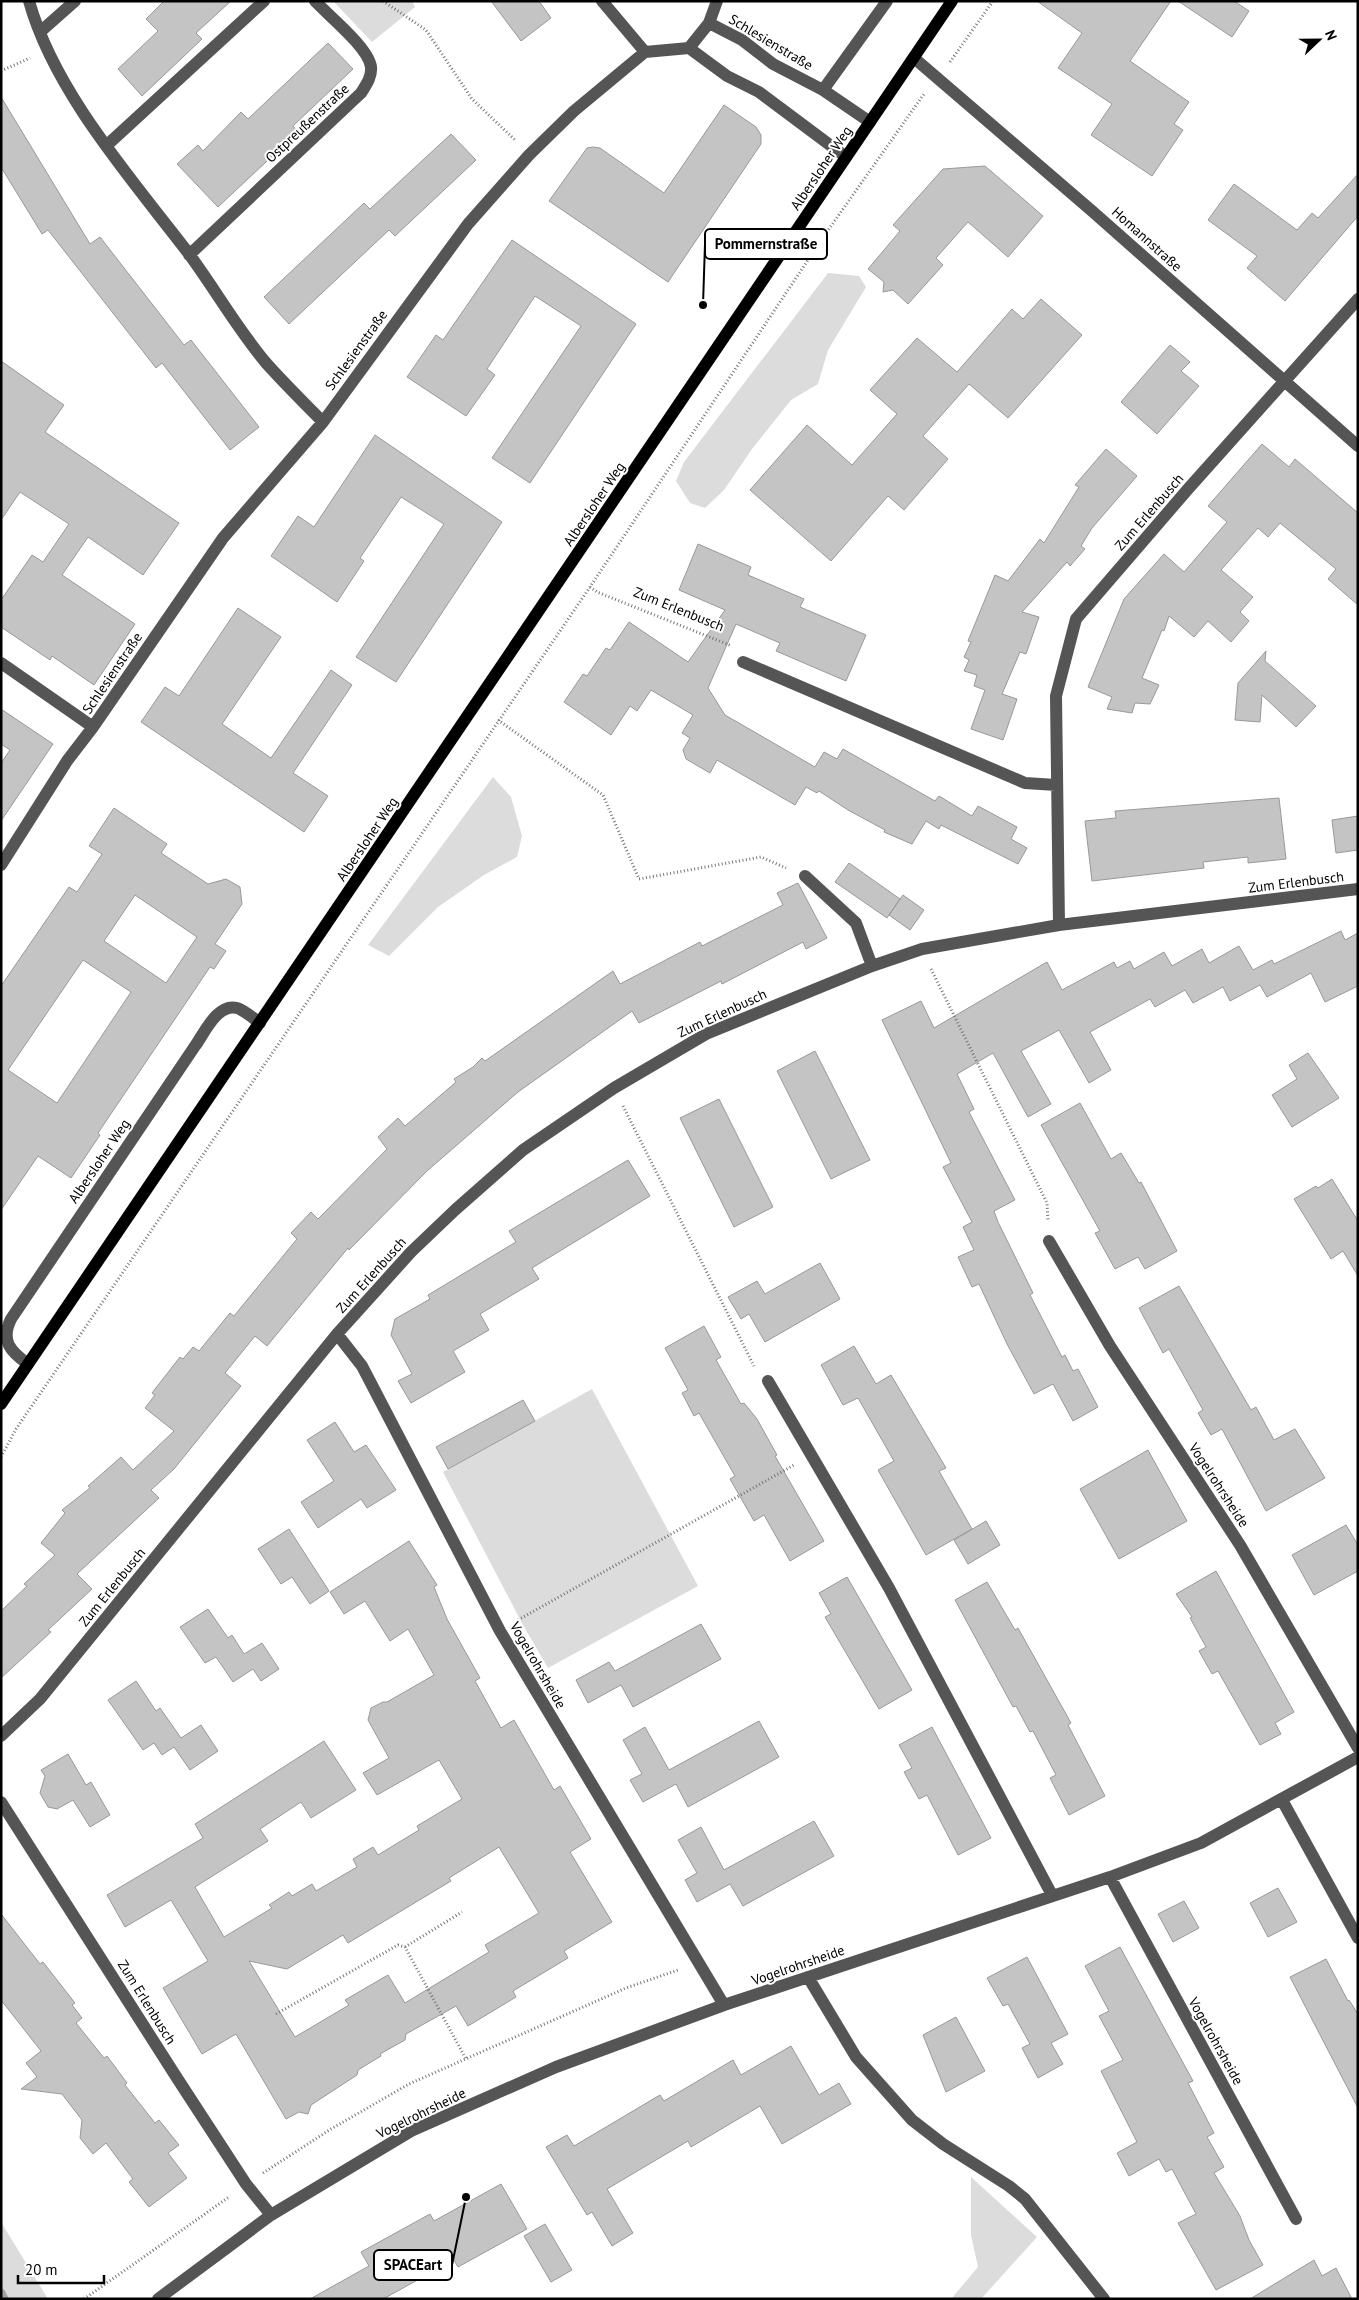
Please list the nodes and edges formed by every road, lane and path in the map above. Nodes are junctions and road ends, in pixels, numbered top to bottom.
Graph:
1 (30, 1) edge
2 (75, 1) edge
3 (264, 1) edge
4 (315, 1) edge
5 (383, 1) edge
6 (602, 1) edge
7 (717, 1) edge
8 (887, 1) edge
9 (952, 1) edge
10 (993, 1) edge
11 (710, 23) junction
12 (40, 32) junction
13 (689, 48) junction
14 (48, 49) junction
15 (644, 52) junction
16 (914, 58) junction
17 (1, 71) edge
18 (938, 77) junction
19 (823, 90) junction
20 (870, 122) junction
21 (106, 146) junction
22 (529, 155) junction
23 (846, 157) junction
24 (189, 255) junction
25 (1358, 299) edge
26 (1284, 381) junction
27 (323, 422) junction
28 (1358, 446) edge
29 (590, 587) junction
30 (743, 662) joint
31 (1, 663) edge
32 (498, 720) junction
33 (93, 726) junction
34 (1056, 785) junction
35 (1, 865) edge
36 (805, 876) joint
37 (1358, 890) edge
38 (1059, 925) junction
39 (922, 949) junction
40 (872, 966) junction
41 (260, 1023) junction
42 (614, 1088) junction
43 (1049, 1241) joint
44 (337, 1334) junction
45 (28, 1364) junction
46 (768, 1382) joint
47 (1, 1404) edge
48 (811, 1454) junction
49 (1, 1457) edge
50 (500, 1631) junction
51 (1, 1736) edge
52 (1358, 1748) edge
53 (1358, 1757) edge
54 (1282, 1800) junction
55 (1, 1802) edge
56 (1110, 1877) junction
57 (1052, 1895) junction
58 (462, 1912) dead end
59 (1358, 1938) edge
60 (405, 1947) junction
61 (698, 1963) junction
62 (808, 1977) junction
63 (724, 2005) junction
64 (276, 2014) dead end
65 (466, 2060) junction
66 (246, 2184) junction
67 (271, 2215) junction
68 (1296, 2219) dead end
69 (84, 2299) edge
70 (158, 2299) edge
71 (1104, 2299) edge

1 - 12 street
2 - 12 street
3 - 21 street
4 - 24 street, Ostpreußenstraße
5 - 22 path
6 - 15 street
7 - 11 street
8 - 19 street
9 - 16 main road, Albersloher Weg
10 - 18 path
11 - 13 street, Schlesienstraße
11 - 19 street, Schlesienstraße
12 - 14 street
13 - 15 street
13 - 23 street
14 - 17 path
14 - 21 street
15 - 22 street, Schlesienstraße
16 - 18 street, Homannstraße
16 - 20 main road, Albersloher Weg
18 - 26 street, Homannstraße
18 - 29 path
19 - 20 street, Schlesienstraße
20 - 23 main road, Albersloher Weg
21 - 24 street
22 - 27 street, Schlesienstraße
23 - 41 main road, Albersloher Weg
24 - 27 street
25 - 26 street, Zum Erlenbusch
26 - 28 street, Homannstraße
26 - 34 street, Zum Erlenbusch
27 - 33 street, Schlesienstraße
29 - 30 path, Zum Erlenbusch
29 - 32 path
30 - 34 street
31 - 33 street, Schlesienstraße
32 - 36 path
32 - 49 path
33 - 35 street, Schlesienstraße
34 - 38 street, Zum Erlenbusch
36 - 40 street
37 - 38 street, Zum Erlenbusch
38 - 39 street, Zum Erlenbusch
39 - 40 street, Zum Erlenbusch
39 - 43 path
40 - 42 street, Zum Erlenbusch
41 - 45 main road, Albersloher Weg
41 - 45 street, Albersloher Weg
42 - 44 street, Zum Erlenbusch
42 - 46 path
43 - 52 street, Vogelrohrsheide
44 - 50 street, Vogelrohrsheide
44 - 51 street, Zum Erlenbusch
45 - 47 main road, Albersloher Weg
46 - 48 street
48 - 50 path
48 - 57 street
50 - 61 street, Vogelrohrsheide
53 - 54 street, Vogelrohrsheide
54 - 56 street, Vogelrohrsheide
54 - 59 street
55 - 66 street, Zum Erlenbusch
56 - 57 street, Vogelrohrsheide
56 - 68 street, Vogelrohrsheide
57 - 62 street, Vogelrohrsheide
58 - 60 path
60 - 64 path
60 - 65 path
61 - 63 street, Vogelrohrsheide
61 - 65 path
62 - 63 street, Vogelrohrsheide
62 - 71 street
63 - 67 street, Vogelrohrsheide
65 - 66 path
66 - 67 street, Zum Erlenbusch
66 - 69 path
67 - 70 street, Vogelrohrsheide

